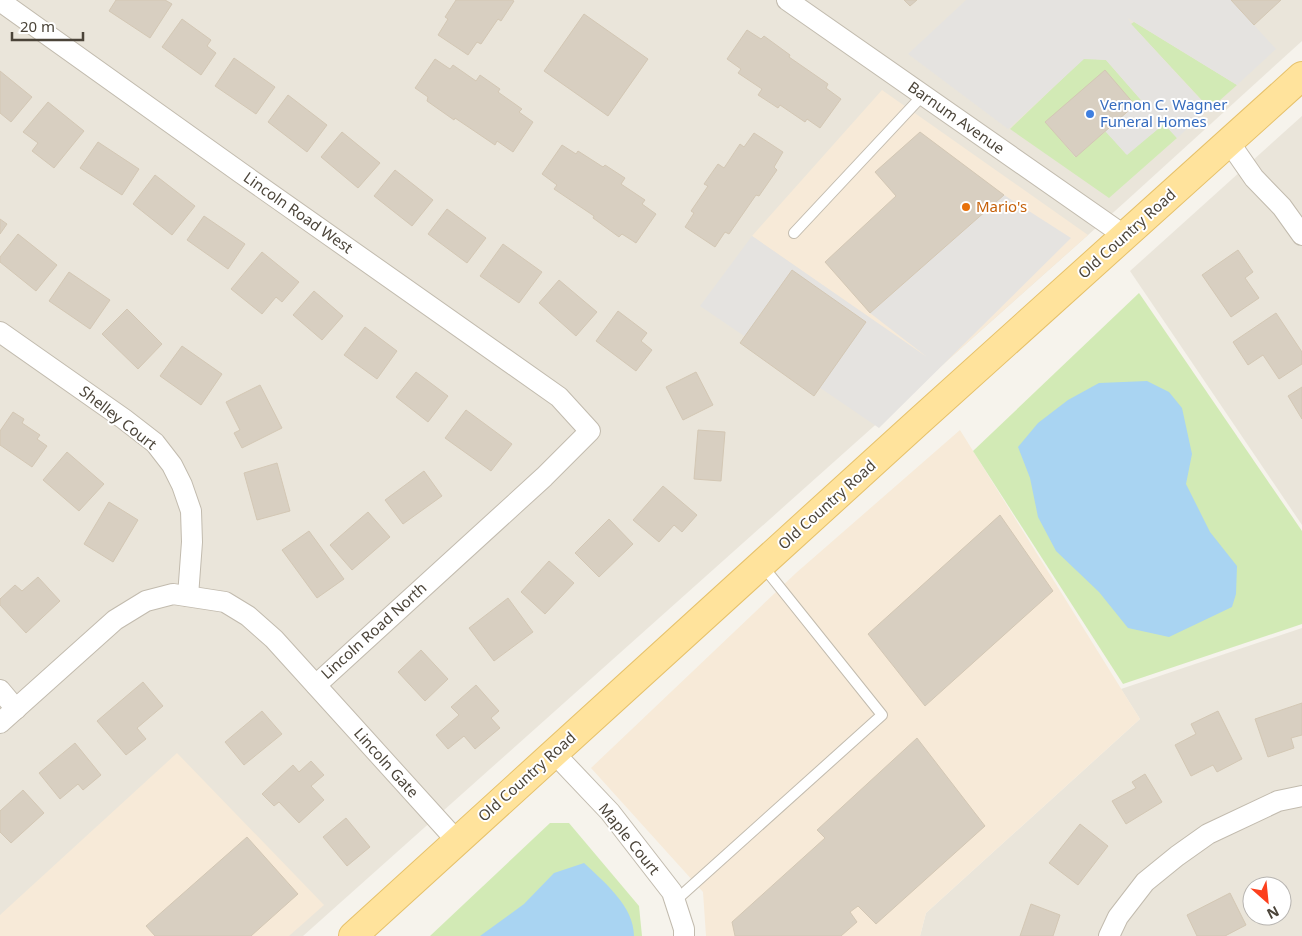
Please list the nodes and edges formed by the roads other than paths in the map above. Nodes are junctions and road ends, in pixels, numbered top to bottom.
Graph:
1 (787, 0) edge
2 (0, 1) edge
3 (1302, 76) edge
4 (923, 95) junction
5 (1229, 142) junction
6 (794, 233) dead end
7 (1302, 235) edge
8 (1125, 236) junction
9 (0, 332) edge
10 (590, 431) joint
11 (762, 564) junction
12 (188, 596) junction
13 (316, 685) junction
14 (0, 690) edge
15 (16, 709) junction
16 (0, 723) edge
17 (554, 753) junction
18 (1302, 796) edge
19 (457, 841) junction
20 (675, 901) junction
21 (353, 936) edge
22 (684, 936) edge
23 (1108, 936) edge

1 - 4 street, Barnum Avenue
2 - 10 street, Lincoln Road West
3 - 5 main road, Old Country Road
4 - 6 lane
4 - 8 street, Barnum Avenue
5 - 7 street
5 - 8 main road, Old Country Road
8 - 11 main road, Old Country Road
9 - 12 street, Shelley Court
10 - 13 street, Lincoln Road North
11 - 17 main road, Old Country Road
11 - 20 lane
12 - 13 street, Lincoln Road North
12 - 15 street, Lincoln Road North
13 - 19 street, Lincoln Gate
14 - 15 street
15 - 16 street, Lincoln Road North
17 - 19 main road, Old Country Road
17 - 20 street, Maple Court
18 - 23 street
19 - 21 main road, Old Country Road
20 - 22 street, Maple Court

